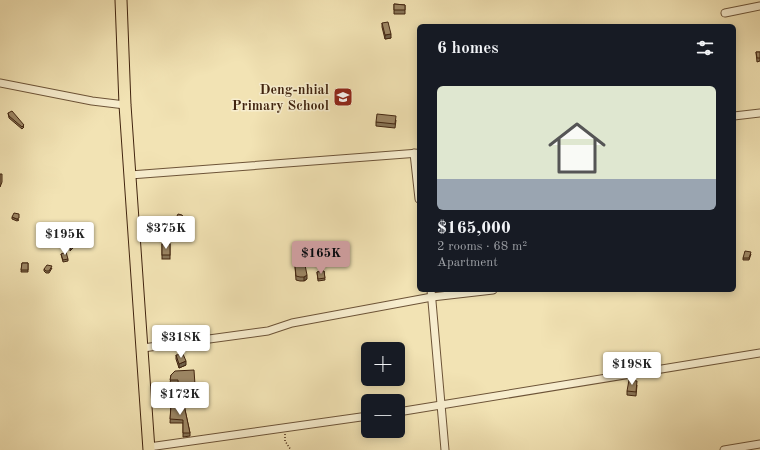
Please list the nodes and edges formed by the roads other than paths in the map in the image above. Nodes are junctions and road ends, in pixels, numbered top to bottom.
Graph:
1 (121, 0) edge
2 (760, 6) edge
3 (725, 12) dead end
4 (0, 83) edge
5 (125, 105) junction
6 (760, 113) edge
7 (736, 116) edge
8 (416, 153) edge
9 (417, 168) edge
10 (130, 175) junction
11 (462, 292) edge
12 (431, 294) edge
13 (143, 348) junction
14 (760, 352) edge
15 (440, 406) junction
16 (405, 411) edge
17 (361, 417) edge
18 (760, 444) edge
19 (149, 448) edge
20 (445, 450) edge
21 (724, 450) edge

1 - 5 main road
2 - 3 street
4 - 5 street
5 - 10 main road
6 - 7 street
8 - 9 street
8 - 10 street
10 - 13 main road
11 - 12 street
12 - 13 street
12 - 15 street
13 - 19 main road
14 - 15 street
15 - 16 street
15 - 20 street
17 - 19 street
18 - 21 street

